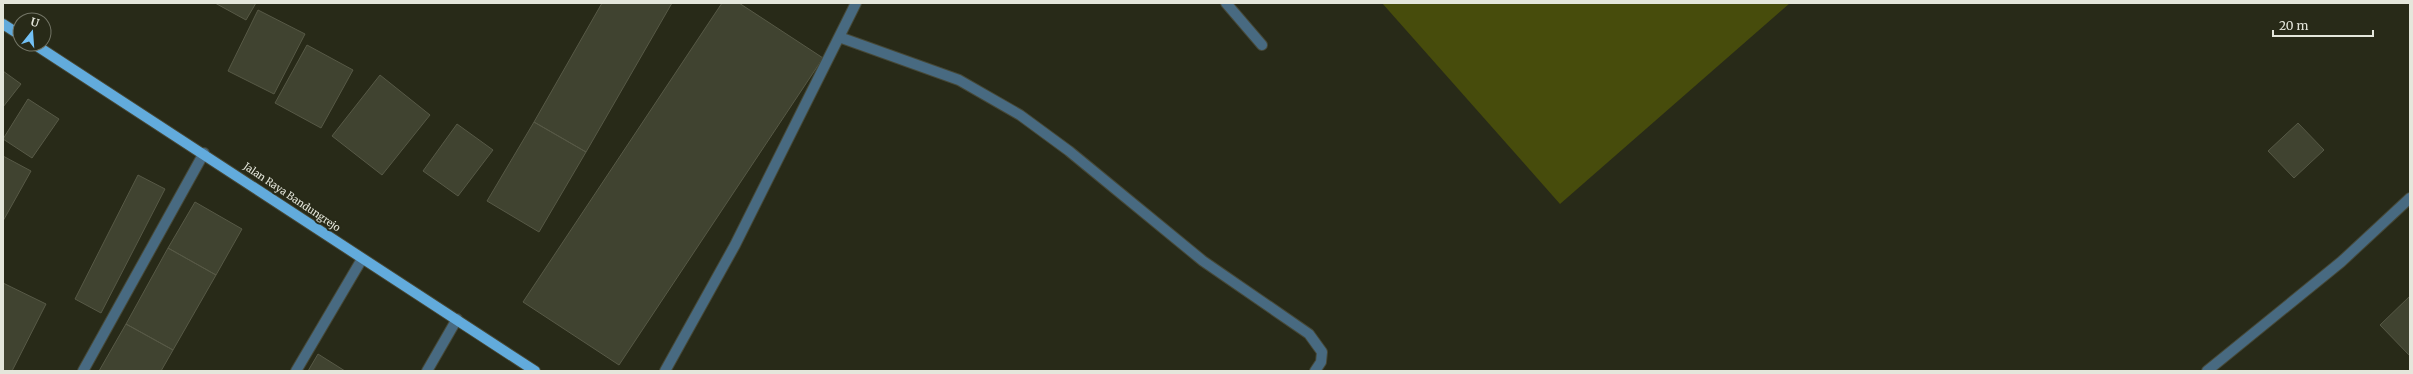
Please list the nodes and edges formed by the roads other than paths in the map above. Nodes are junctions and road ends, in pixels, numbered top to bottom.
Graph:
1 (856, 3) edge
2 (1226, 3) edge
3 (3, 24) edge
4 (12, 30) edge
5 (839, 37) junction
6 (1262, 45) dead end
7 (46, 52) edge
8 (204, 153) junction
9 (2410, 198) edge
10 (362, 259) junction
11 (457, 319) junction
12 (83, 371) edge
13 (296, 371) edge
14 (426, 371) edge
15 (535, 371) edge
16 (665, 371) edge
17 (1315, 371) edge
18 (2207, 371) edge

1 - 5 street
2 - 6 street
3 - 4 main road
5 - 16 street
5 - 17 street
7 - 8 main road, Jalan Raya Bandungrejo
8 - 10 main road, Jalan Raya Bandungrejo
8 - 12 street
9 - 18 street
10 - 11 main road, Jalan Raya Bandungrejo
10 - 13 street
11 - 14 street
11 - 15 main road, Jalan Raya Bandungrejo

